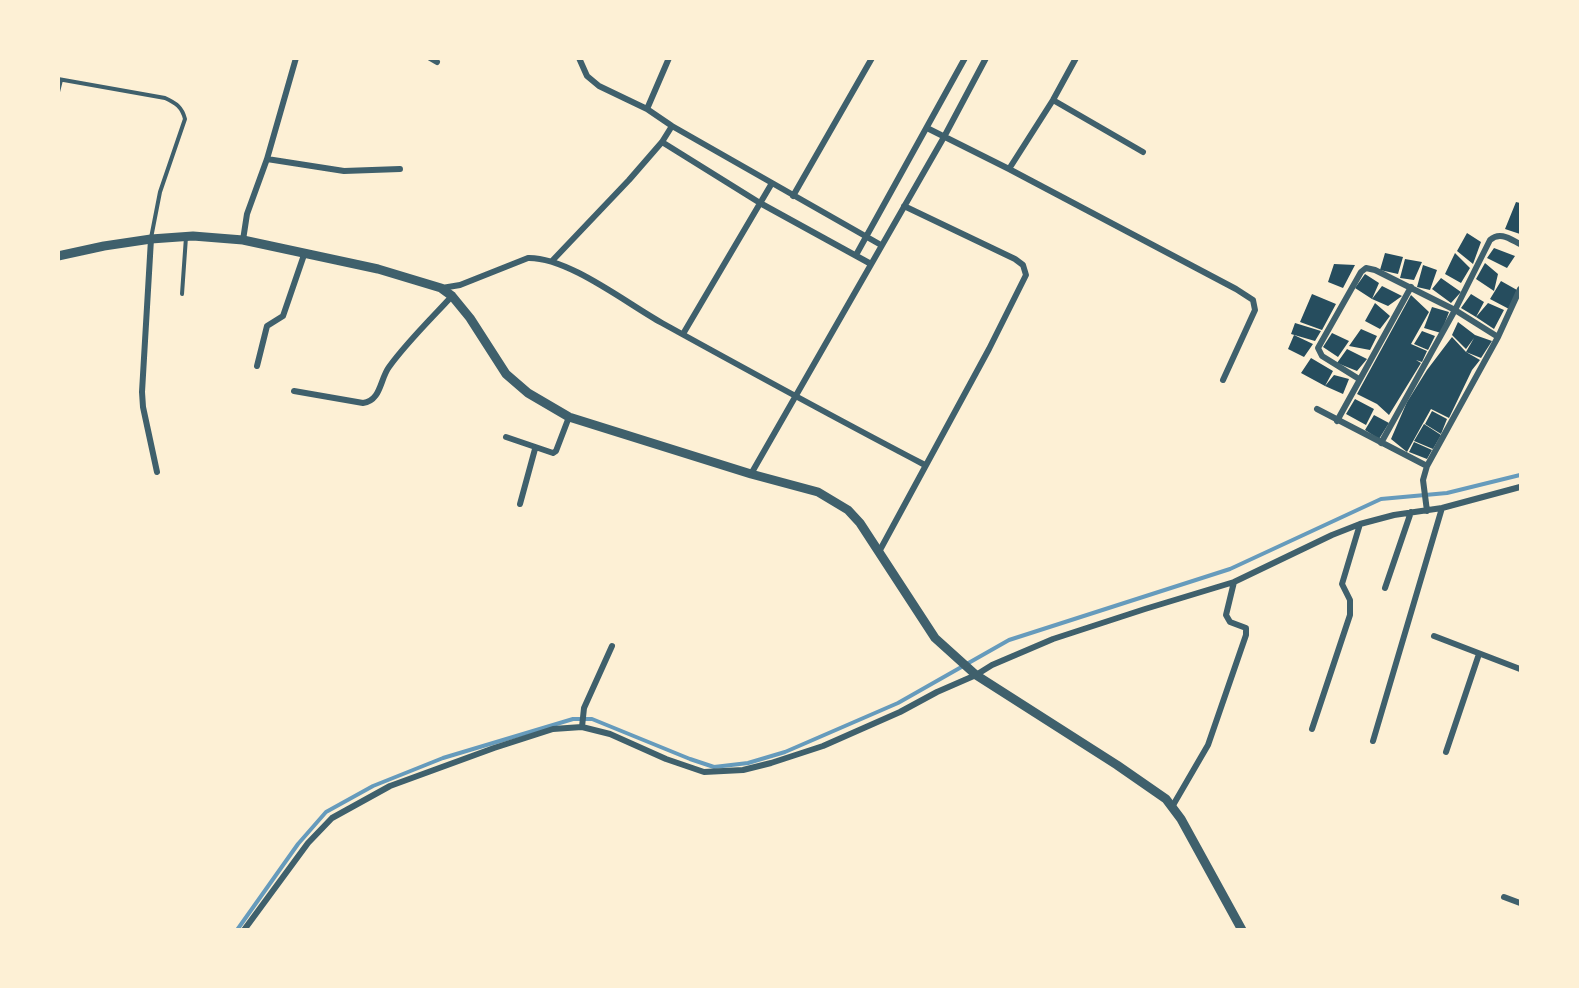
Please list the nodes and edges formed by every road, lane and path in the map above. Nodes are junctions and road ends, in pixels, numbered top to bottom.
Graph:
1 (296, 58) edge
2 (579, 58) edge
3 (669, 58) edge
4 (872, 58) edge
5 (966, 58) edge
6 (1076, 58) edge
7 (986, 59) edge
8 (60, 80) edge
9 (58, 92) edge
10 (1053, 100) junction
11 (647, 109) junction
12 (672, 126) junction
13 (927, 128) junction
14 (944, 137) junction
15 (662, 141) junction
16 (1143, 152) dead end
17 (267, 159) junction
18 (400, 169) dead end
19 (1009, 169) junction
20 (772, 183) junction
21 (793, 196) junction
22 (760, 203) junction
23 (904, 206) junction
24 (186, 237) junction
25 (866, 237) junction
26 (151, 239) junction
27 (243, 240) junction
28 (1521, 244) edge
29 (881, 245) junction
30 (305, 252) junction
31 (856, 255) junction
32 (58, 256) edge
33 (552, 261) junction
34 (871, 264) junction
35 (1411, 287) junction
36 (441, 288) junction
37 (1521, 289) edge
38 (182, 294) dead end
39 (452, 296) junction
40 (1455, 310) junction
41 (683, 334) junction
42 (1498, 337) junction
43 (257, 366) dead end
44 (1359, 379) junction
45 (1222, 380) dead end
46 (294, 391) dead end
47 (795, 396) junction
48 (1317, 409) dead end
49 (569, 417) junction
50 (1337, 421) junction
51 (506, 437) dead end
52 (1381, 443) junction
53 (535, 449) junction
54 (925, 465) junction
55 (1427, 466) junction
56 (157, 472) dead end
57 (751, 474) junction
58 (1521, 487) edge
59 (520, 504) dead end
60 (1426, 508) junction
61 (1442, 508) junction
62 (1411, 512) junction
63 (1360, 524) junction
64 (880, 550) junction
65 (1234, 582) junction
66 (1385, 588) dead end
67 (1434, 636) dead end
68 (612, 646) dead end
69 (1479, 654) junction
70 (1521, 669) edge
71 (976, 675) junction
72 (582, 726) junction
73 (1312, 729) dead end
74 (1373, 741) dead end
75 (1446, 752) dead end
76 (1172, 807) junction
77 (1504, 897) dead end
78 (1521, 903) edge
79 (244, 930) edge
80 (1242, 930) edge

1 - 17 street
2 - 11 street
3 - 11 street
4 - 21 street
5 - 13 street
6 - 10 street
7 - 14 street
8 - 9 lane
8 - 26 lane
10 - 16 street
10 - 19 street
11 - 12 street
12 - 15 street
12 - 20 street
13 - 14 street
13 - 25 street
14 - 19 street
14 - 23 street
15 - 22 street
15 - 33 street
17 - 18 street
17 - 27 street
19 - 45 street
20 - 21 street
20 - 22 street
21 - 25 street
22 - 31 street
22 - 41 street
23 - 29 street
23 - 54 street
24 - 26 street
24 - 27 street
24 - 38 lane
25 - 29 street
25 - 31 street
26 - 32 street
26 - 56 street
27 - 30 street
28 - 40 street
29 - 34 street
30 - 36 street
30 - 43 street
31 - 34 street
33 - 36 street
33 - 41 street
34 - 47 street
35 - 40 street
35 - 44 street
35 - 44 street
36 - 39 street
37 - 42 street
39 - 46 street
39 - 49 street
40 - 42 street
40 - 52 street
41 - 47 street
42 - 55 street
44 - 50 street
47 - 54 street
47 - 57 street
48 - 50 street
49 - 53 street
49 - 57 street
50 - 52 street
51 - 53 street
52 - 55 street
53 - 59 street
54 - 64 street
55 - 60 street
57 - 64 street
58 - 61 street
60 - 61 street
60 - 62 street
61 - 74 street
62 - 63 street
62 - 66 street
63 - 65 street
63 - 73 street
64 - 71 street
65 - 71 street
65 - 76 street
67 - 69 street
68 - 72 street
69 - 70 street
69 - 75 street
71 - 72 street
71 - 76 street
72 - 79 street
76 - 80 street
77 - 78 street

